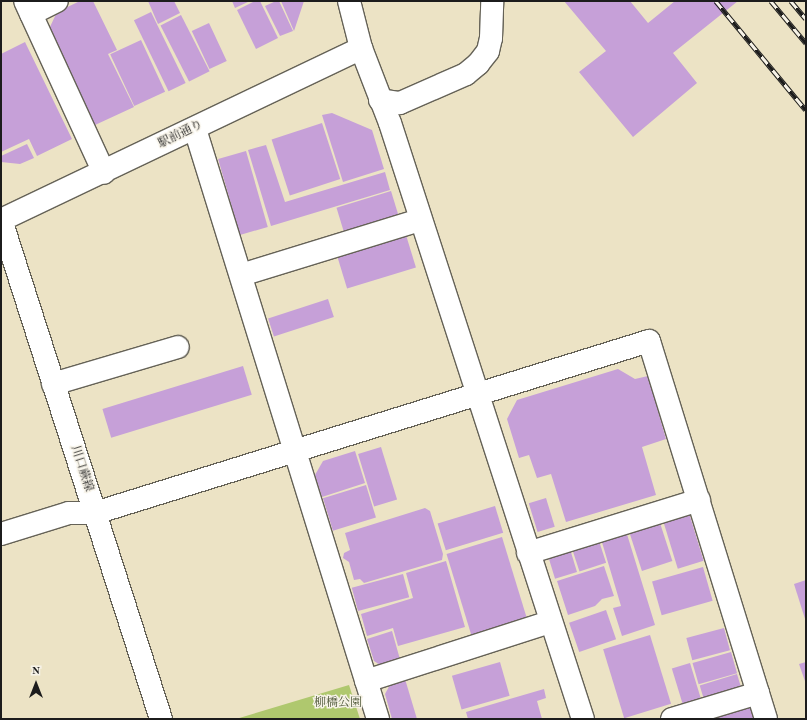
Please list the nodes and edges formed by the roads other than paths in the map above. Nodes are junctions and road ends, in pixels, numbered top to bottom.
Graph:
1 (57, 1) edge
2 (492, 1) edge
3 (351, 2) edge
4 (28, 7) edge
5 (361, 48) junction
6 (380, 100) junction
7 (195, 129) junction
8 (104, 173) junction
9 (1, 220) edge
10 (420, 220) junction
11 (241, 275) junction
12 (178, 347) dead end
13 (53, 384) junction
14 (477, 395) junction
15 (296, 450) junction
16 (699, 500) junction
17 (95, 513) junction
18 (1, 534) edge
19 (528, 553) junction
20 (550, 622) junction
21 (366, 680) junction
22 (758, 693) junction
23 (161, 719) edge
24 (378, 719) edge
25 (582, 719) edge
26 (672, 719) edge
27 (766, 719) edge

1 - 4 street
2 - 6 street
3 - 5 street
4 - 8 street
5 - 6 street
5 - 7 street, 駅前通り
6 - 10 street
7 - 8 street, 駅前通り
7 - 11 street
8 - 9 street, 駅前通り
9 - 13 street, 川口蕨線
10 - 11 street
10 - 14 street
11 - 15 street
12 - 13 street
13 - 17 street, 川口蕨線
14 - 15 street
14 - 16 street
14 - 19 street
15 - 17 street
15 - 21 street
16 - 19 street
16 - 22 street
17 - 18 street
17 - 23 street, 川口蕨線
19 - 20 street
20 - 21 street
20 - 25 street
21 - 24 street
22 - 26 street
22 - 27 street

